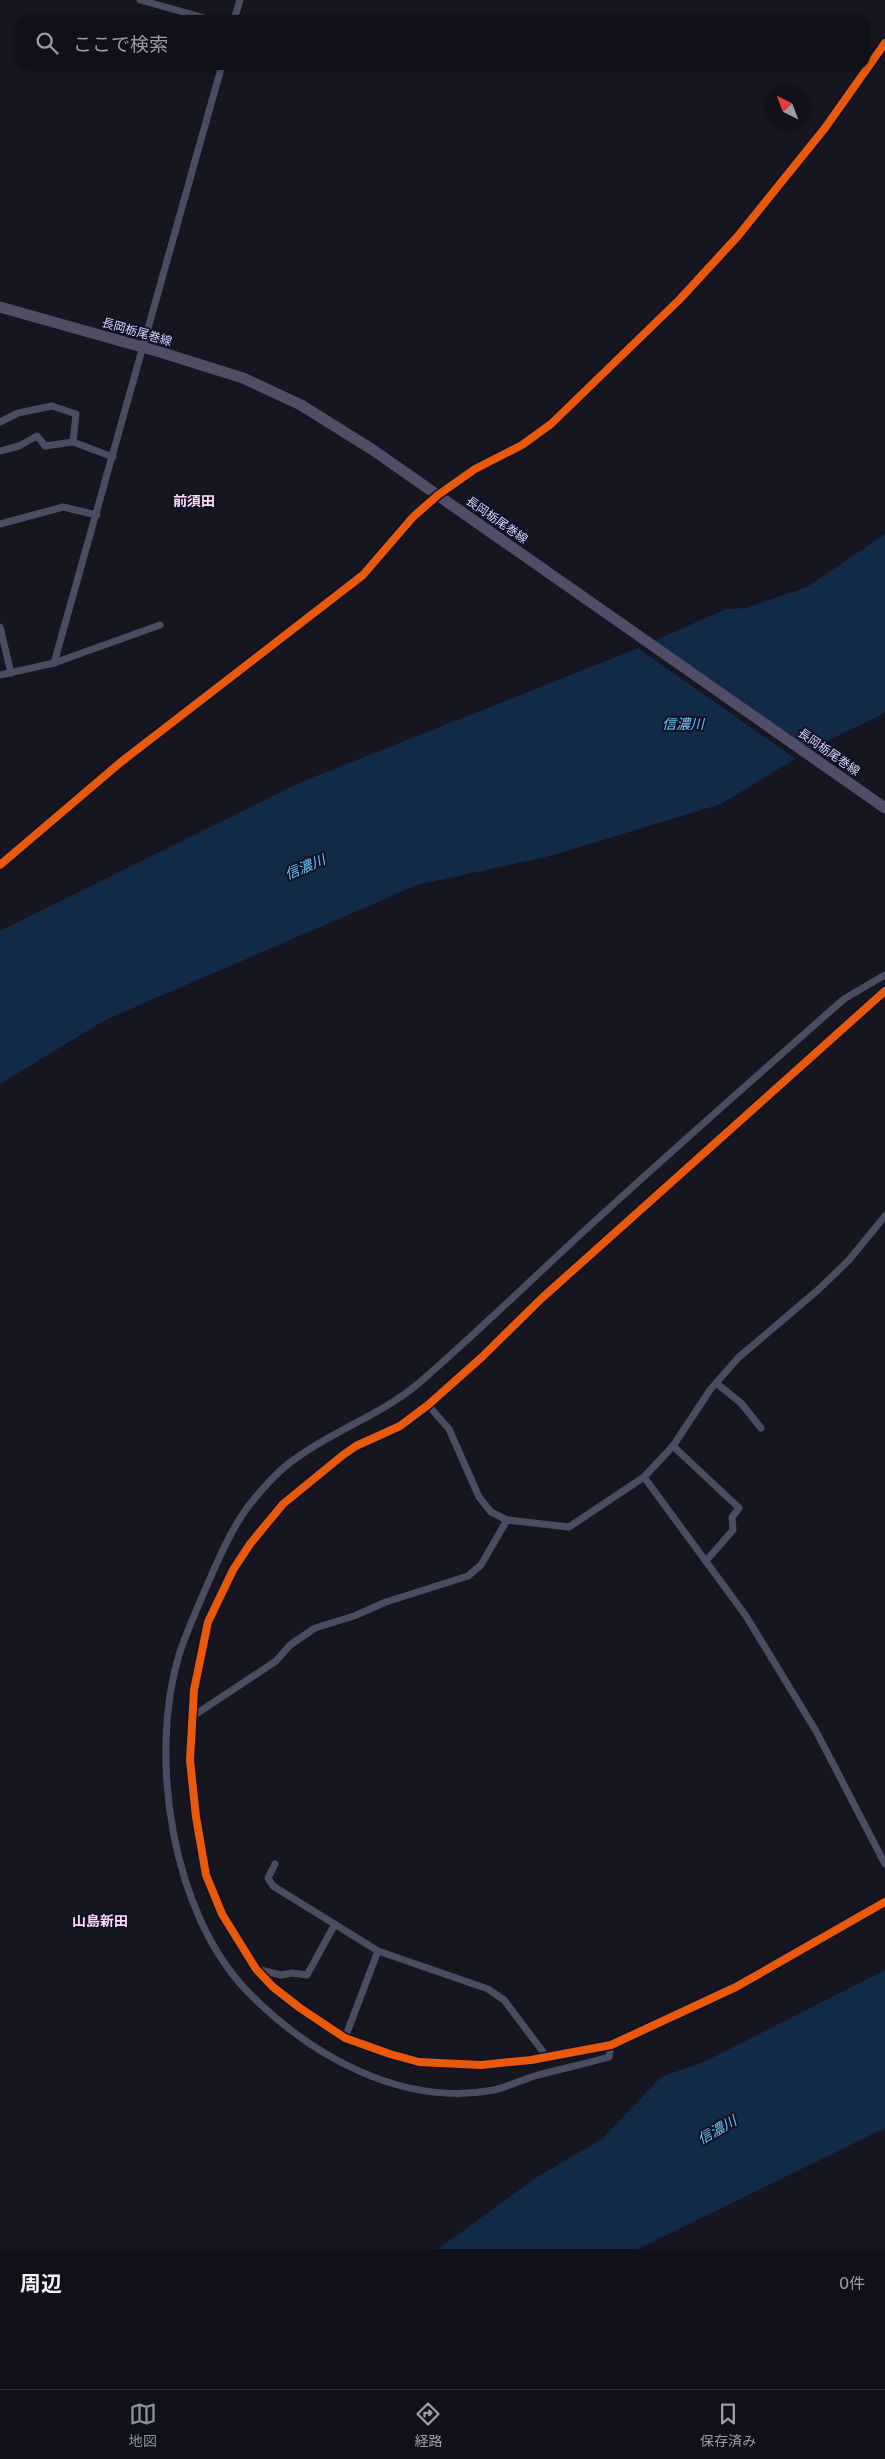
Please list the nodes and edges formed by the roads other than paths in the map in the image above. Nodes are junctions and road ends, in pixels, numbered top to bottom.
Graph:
1 (140, 0) edge
2 (240, 0) edge
3 (194, 15) edge
4 (236, 15) edge
5 (885, 43) edge
6 (870, 64) edge
7 (221, 70) edge
8 (866, 70) edge
9 (0, 307) edge
10 (144, 348) junction
11 (0, 422) edge
12 (73, 442) junction
13 (0, 450) edge
14 (113, 457) junction
15 (438, 495) junction
16 (97, 515) junction
17 (0, 524) edge
18 (160, 626) dead end
19 (0, 627) edge
20 (54, 663) junction
21 (11, 673) junction
22 (0, 675) edge
23 (885, 808) edge
24 (0, 864) edge
25 (885, 975) edge
26 (885, 992) edge
27 (885, 1216) edge
28 (716, 1383) junction
29 (428, 1405) junction
30 (761, 1428) dead end
31 (673, 1446) junction
32 (644, 1477) junction
33 (506, 1520) junction
34 (706, 1561) junction
35 (193, 1716) junction
36 (275, 1864) dead end
37 (885, 1864) edge
38 (885, 1902) edge
39 (335, 1924) junction
40 (378, 1951) junction
41 (256, 1969) junction
42 (345, 2038) junction
43 (611, 2045) junction
44 (547, 2057) junction

1 - 3 street
2 - 4 street
5 - 6 street
7 - 10 street
8 - 15 street
9 - 10 main road, 長岡栃尾巻線
10 - 14 street
10 - 15 main road, 長岡栃尾巻線
11 - 12 street
12 - 13 street
12 - 14 street
14 - 16 street
15 - 23 main road, 長岡栃尾巻線
15 - 24 street
16 - 17 street
16 - 20 street
18 - 20 street
19 - 21 street
20 - 21 street
21 - 22 street
25 - 43 street
26 - 29 street
27 - 28 street
28 - 30 street
28 - 31 street
29 - 33 street
29 - 35 street
31 - 32 street
31 - 34 street
32 - 33 street
32 - 34 street
33 - 35 street
34 - 37 street
35 - 41 street
36 - 39 street
38 - 43 street
39 - 40 street
39 - 41 street
40 - 42 street
40 - 44 street
41 - 42 street
42 - 44 street
43 - 44 street

